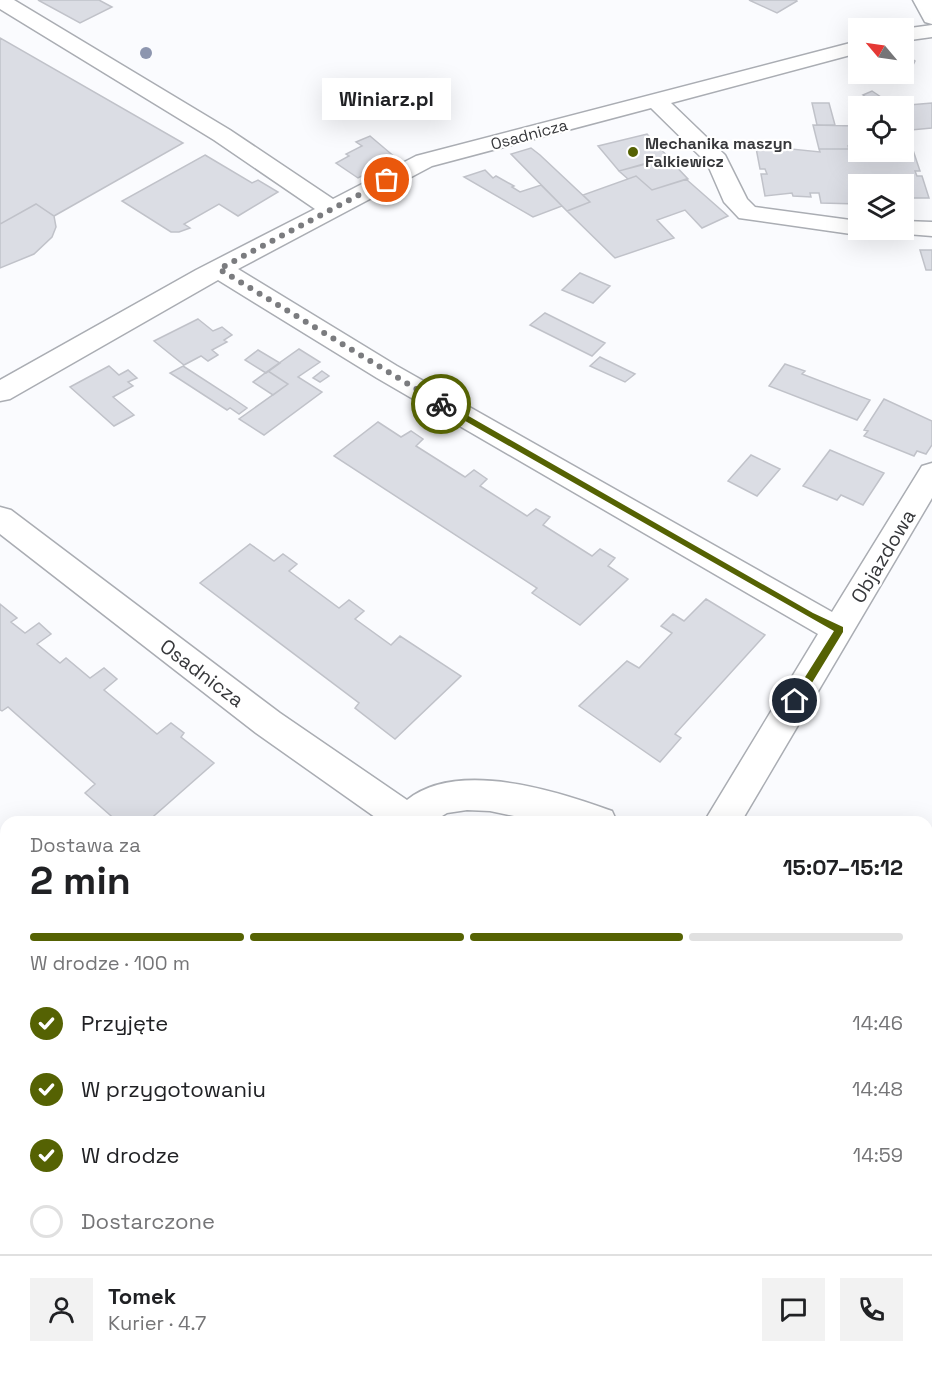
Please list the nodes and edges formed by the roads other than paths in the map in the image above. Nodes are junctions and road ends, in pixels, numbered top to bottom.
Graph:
1 (923, 0) edge
2 (4, 7) edge
3 (932, 18) edge
4 (932, 31) edge
5 (914, 33) edge
6 (848, 50) edge
7 (657, 101) junction
8 (331, 209) junction
9 (848, 227) edge
10 (914, 228) edge
11 (932, 229) edge
12 (219, 269) junction
13 (0, 392) edge
14 (932, 474) edge
15 (0, 518) edge
16 (839, 630) junction
17 (400, 816) edge
18 (415, 816) edge
19 (575, 816) edge
20 (726, 816) edge

1 - 3 street
2 - 8 street
4 - 5 street
6 - 7 street, Osadnicza
7 - 8 street, Osadnicza
7 - 9 street
8 - 12 street, Osadnicza
10 - 11 street
12 - 13 street, Osadnicza
12 - 16 street
14 - 16 street, Objazdowa
15 - 17 street, Osadnicza
16 - 20 street, Objazdowa
18 - 19 street

